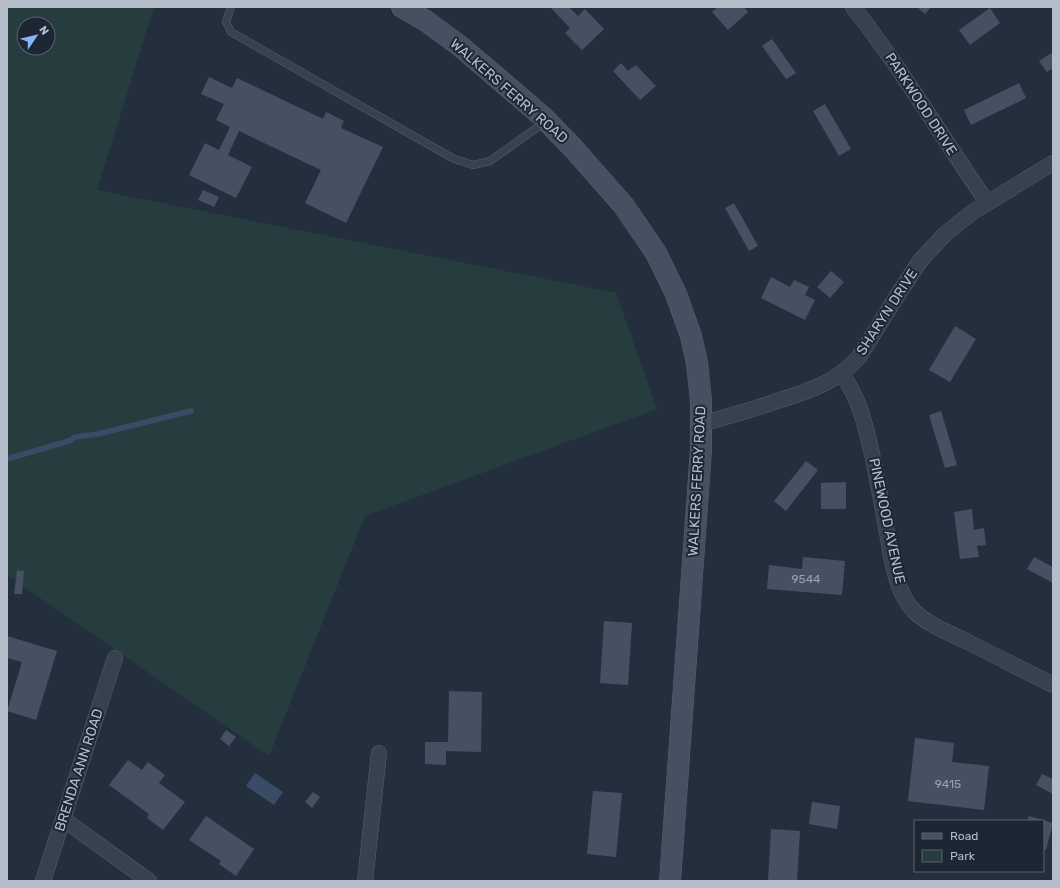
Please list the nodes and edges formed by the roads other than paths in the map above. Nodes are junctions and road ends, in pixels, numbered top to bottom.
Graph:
1 (231, 7) edge
2 (402, 7) edge
3 (853, 7) edge
4 (547, 121) junction
5 (1053, 163) edge
6 (987, 202) junction
7 (841, 373) junction
8 (701, 424) junction
9 (115, 658) dead end
10 (1053, 685) edge
11 (379, 753) dead end
12 (63, 819) junction
13 (43, 881) edge
14 (149, 881) edge
15 (365, 881) edge
16 (670, 881) edge

1 - 4 lane
2 - 4 street, WALKERS FERRY ROAD
3 - 6 street, PARKWOOD DRIVE
4 - 8 street, WALKERS FERRY ROAD
5 - 6 street, SHARYN DRIVE
6 - 7 street, SHARYN DRIVE
7 - 8 street, SHARYN DRIVE
7 - 10 street, PINEWOOD AVENUE
8 - 16 street, WALKERS FERRY ROAD
9 - 12 street, BRENDA ANN ROAD
11 - 15 street
12 - 13 street, BRENDA ANN ROAD
12 - 14 street

